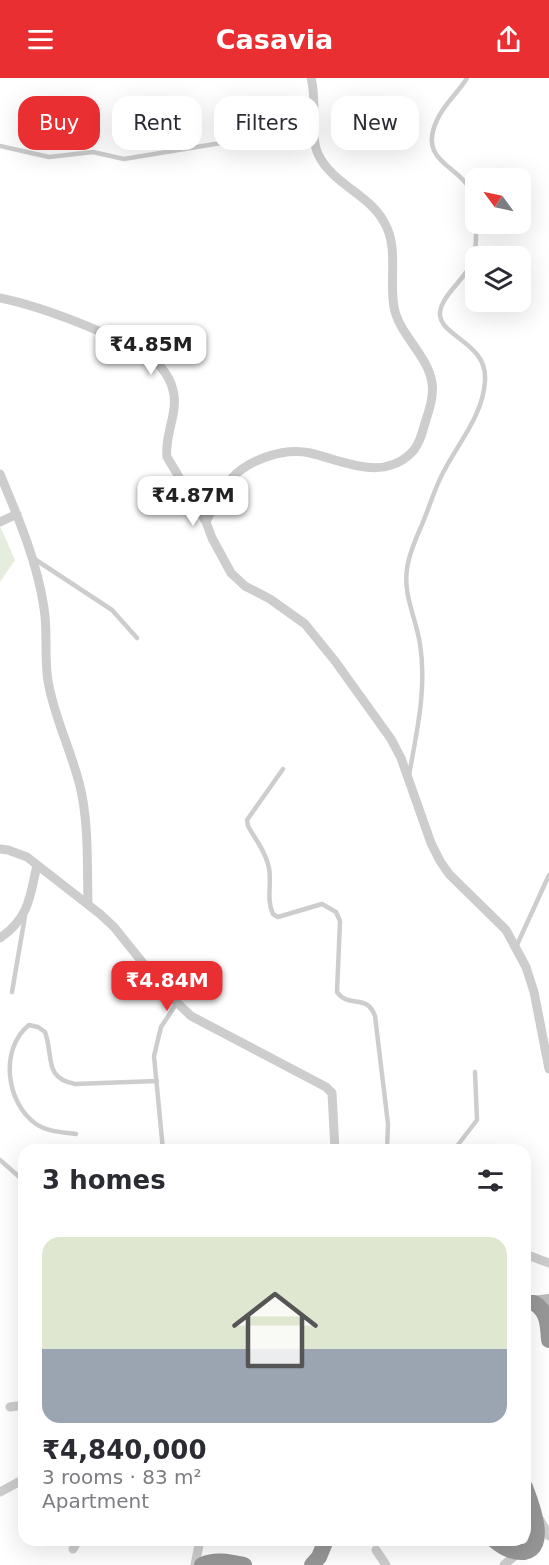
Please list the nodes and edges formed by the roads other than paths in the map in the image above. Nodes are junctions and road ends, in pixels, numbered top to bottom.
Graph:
1 (311, 78) edge
2 (467, 78) edge
3 (214, 144) edge
4 (0, 146) edge
5 (465, 182) edge
6 (476, 234) edge
7 (0, 298) edge
8 (0, 474) edge
9 (17, 514) junction
10 (0, 522) edge
11 (206, 522) junction
12 (33, 558) junction
13 (137, 638) dead end
14 (283, 769) dead end
15 (408, 780) junction
16 (0, 849) edge
17 (37, 865) junction
18 (549, 875) edge
19 (88, 904) junction
20 (25, 913) junction
21 (0, 938) edge
22 (516, 947) junction
23 (12, 992) dead end
24 (177, 1003) junction
25 (549, 1069) edge
26 (476, 1072) dead end
27 (157, 1081) junction
28 (76, 1134) dead end
29 (162, 1144) edge
30 (335, 1144) edge
31 (387, 1144) edge
32 (459, 1144) edge
33 (0, 1160) edge
34 (18, 1176) edge
35 (531, 1256) edge
36 (549, 1263) edge
37 (536, 1302) edge
38 (549, 1340) edge
39 (18, 1406) edge
40 (10, 1407) dead end
41 (18, 1482) edge
42 (0, 1492) edge
43 (531, 1502) edge
44 (534, 1510) junction
45 (549, 1536) edge
46 (199, 1546) edge
47 (324, 1546) edge
48 (503, 1546) edge
49 (376, 1550) dead end
50 (519, 1552) junction
51 (195, 1565) edge
52 (202, 1565) edge
53 (244, 1565) edge
54 (312, 1565) edge
55 (386, 1565) edge
56 (504, 1565) edge

1 - 11 street
2 - 5 lane
3 - 4 lane
6 - 15 lane
7 - 11 street
8 - 9 street
9 - 10 street
9 - 12 street
11 - 15 street
12 - 13 lane
12 - 19 street
14 - 31 lane
15 - 22 street
16 - 17 street
17 - 19 street
17 - 20 street
18 - 22 lane
19 - 24 street
20 - 21 street
20 - 23 lane
22 - 25 street
24 - 27 lane
24 - 30 street
26 - 32 lane
27 - 28 lane
27 - 29 lane
33 - 34 lane
35 - 36 street
37 - 38 highway
39 - 40 street
41 - 42 street
43 - 44 highway
44 - 45 street
44 - 50 highway
46 - 51 street
47 - 54 highway
48 - 50 highway
49 - 55 street
50 - 56 street
52 - 53 highway

